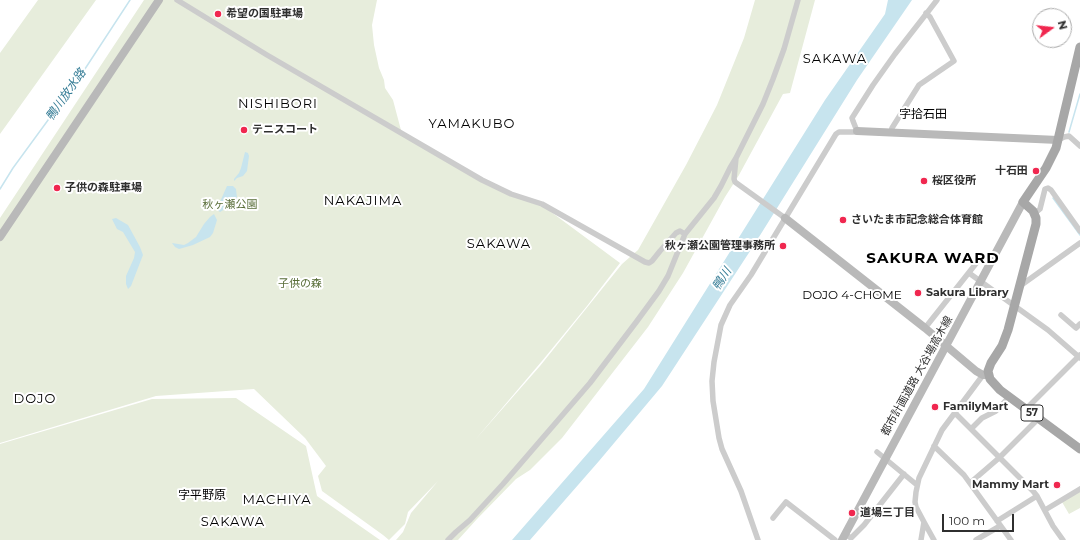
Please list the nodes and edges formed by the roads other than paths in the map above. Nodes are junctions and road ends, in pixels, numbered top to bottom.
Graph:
1 (159, 0) edge
2 (177, 0) edge
3 (798, 0) edge
4 (937, 0) edge
5 (926, 14) junction
6 (1080, 47) edge
7 (857, 131) junction
8 (891, 132) junction
9 (1058, 140) junction
10 (1080, 146) edge
11 (736, 158) junction
12 (1023, 202) junction
13 (1034, 214) junction
14 (784, 217) junction
15 (1080, 231) edge
16 (685, 234) junction
17 (0, 237) edge
18 (1080, 243) edge
19 (978, 261) dead end
20 (969, 273) junction
21 (980, 282) junction
22 (1019, 286) junction
23 (1015, 305) junction
24 (1061, 315) dead end
25 (1080, 324) edge
26 (925, 328) junction
27 (946, 346) junction
28 (1079, 357) edge
29 (986, 375) junction
30 (1009, 397) junction
31 (1026, 409) junction
32 (955, 413) junction
33 (1039, 418) junction
34 (971, 429) junction
35 (934, 446) junction
36 (1080, 449) edge
37 (877, 452) dead end
38 (885, 458) junction
39 (999, 458) junction
40 (904, 474) junction
41 (970, 483) junction
42 (917, 484) junction
43 (1080, 489) edge
44 (1037, 496) junction
45 (1044, 510) junction
46 (773, 518) dead end
47 (924, 522) junction
48 (999, 523) junction
49 (843, 537) edge
50 (448, 540) edge
51 (758, 540) edge
52 (835, 540) edge
53 (921, 540) edge
54 (934, 540) edge
55 (976, 540) edge
56 (1010, 540) edge
57 (1063, 540) edge

1 - 17 street
2 - 16 street
3 - 11 street
4 - 5 street
5 - 7 street
5 - 8 street
6 - 9 main road
7 - 8 street
7 - 14 street
8 - 9 street
9 - 10 street
9 - 12 main road
11 - 14 street
11 - 16 street
12 - 13 main road
12 - 21 street, 都市計画道路 大谷場高木線
13 - 15 street
13 - 22 main road
14 - 26 street
14 - 51 street
16 - 50 street
18 - 22 street
19 - 20 street
20 - 21 street
20 - 26 street
21 - 23 street
21 - 27 street, 都市計画道路 大谷場高木線
22 - 23 main road
23 - 28 street
23 - 29 main road
24 - 25 street
26 - 27 street
27 - 29 street
27 - 38 street, 都市計画道路 大谷場高木線
28 - 31 street
29 - 30 main road, 57
29 - 32 street
30 - 31 main road, 57
30 - 34 street
31 - 33 main road, 57
32 - 34 street
32 - 35 street
33 - 36 main road, 57
33 - 39 street
34 - 39 street
35 - 41 street
35 - 42 street
37 - 38 street
38 - 40 street
38 - 49 street, 都市計画道路 大谷場高木線
39 - 41 street
39 - 44 street
40 - 42 street
40 - 49 street
41 - 48 street
42 - 47 street
43 - 45 street
44 - 45 street
44 - 48 street
45 - 57 street
46 - 52 street
47 - 53 street
47 - 54 street
48 - 55 street
48 - 56 street

